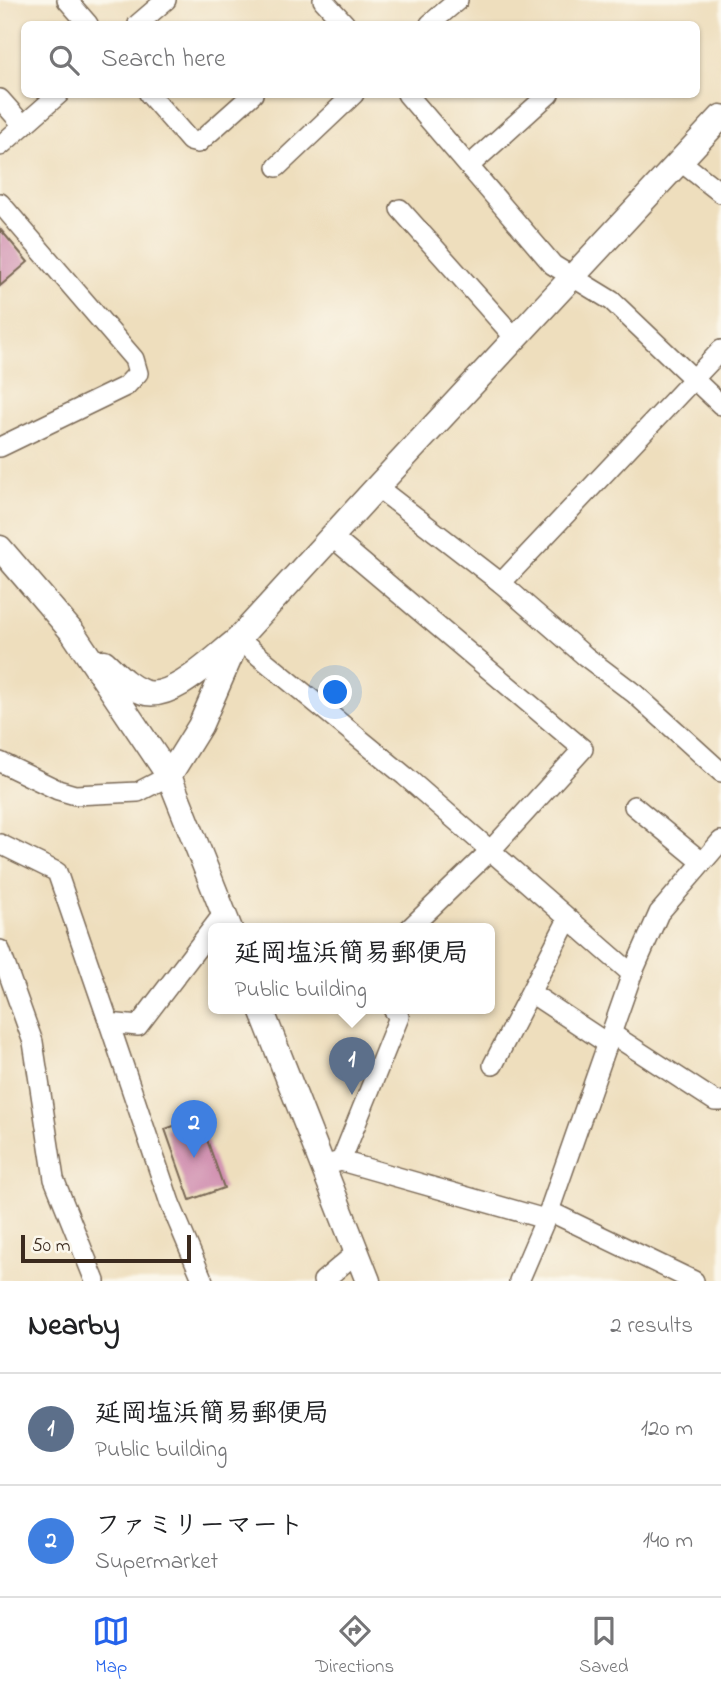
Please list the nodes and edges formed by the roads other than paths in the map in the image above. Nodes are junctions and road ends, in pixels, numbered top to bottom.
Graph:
1 (67, 0) edge
2 (166, 0) edge
3 (323, 0) edge
4 (458, 0) edge
5 (85, 21) edge
6 (142, 21) edge
7 (337, 21) edge
8 (434, 21) edge
9 (54, 98) edge
10 (152, 98) edge
11 (249, 98) edge
12 (350, 98) edge
13 (410, 98) edge
14 (545, 98) edge
15 (0, 99) edge
16 (721, 117) edge
17 (23, 125) junction
18 (0, 146) edge
19 (680, 161) junction
20 (469, 166) junction
21 (277, 167) dead end
22 (721, 193) edge
23 (0, 203) edge
24 (400, 209) dead end
25 (573, 277) junction
26 (515, 338) junction
27 (721, 350) edge
28 (694, 380) junction
29 (721, 405) edge
30 (0, 447) edge
31 (377, 487) junction
32 (331, 537) junction
33 (0, 548) edge
34 (501, 583) junction
35 (73, 633) junction
36 (239, 639) junction
37 (0, 762) edge
38 (721, 772) edge
39 (170, 776) junction
40 (634, 806) dead end
41 (721, 841) edge
42 (0, 844) edge
43 (491, 850) junction
44 (710, 860) edge
45 (568, 919) junction
46 (227, 921) edge
47 (415, 923) edge
48 (208, 943) edge
49 (0, 950) edge
50 (632, 974) junction
51 (531, 993) junction
52 (263, 1014) edge
53 (397, 1014) edge
54 (109, 1023) junction
55 (610, 1039) junction
56 (493, 1065) dead end
57 (721, 1101) edge
58 (331, 1163) junction
59 (547, 1215) junction
60 (356, 1253) junction
61 (95, 1281) edge
62 (203, 1281) edge
63 (323, 1281) edge
64 (368, 1281) edge
65 (519, 1281) edge
66 (694, 1281) edge

1 - 5 street
2 - 6 street
3 - 7 street
4 - 8 street
9 - 17 street
10 - 11 street
12 - 21 street
13 - 20 street
14 - 20 street
15 - 17 street
16 - 19 street
17 - 18 street
19 - 22 street
19 - 25 street
20 - 25 street
23 - 30 street
24 - 26 street
25 - 26 street
25 - 28 street
26 - 31 street
27 - 28 street
28 - 29 street
28 - 34 street
31 - 32 street
31 - 34 street
32 - 36 street
32 - 43 street
33 - 35 street
34 - 38 street
35 - 36 street
35 - 39 street
36 - 39 street
36 - 43 street
37 - 39 street
39 - 46 street
40 - 44 street
41 - 44 street
42 - 54 street
43 - 45 street
43 - 47 street
44 - 50 street
45 - 50 street
45 - 51 street
48 - 54 street
49 - 61 street
50 - 55 street
51 - 55 street
51 - 56 street
52 - 58 street
53 - 58 street
54 - 62 street
55 - 57 street
55 - 59 street
58 - 59 street
58 - 60 street
59 - 65 street
59 - 66 street
60 - 63 street
60 - 64 street

